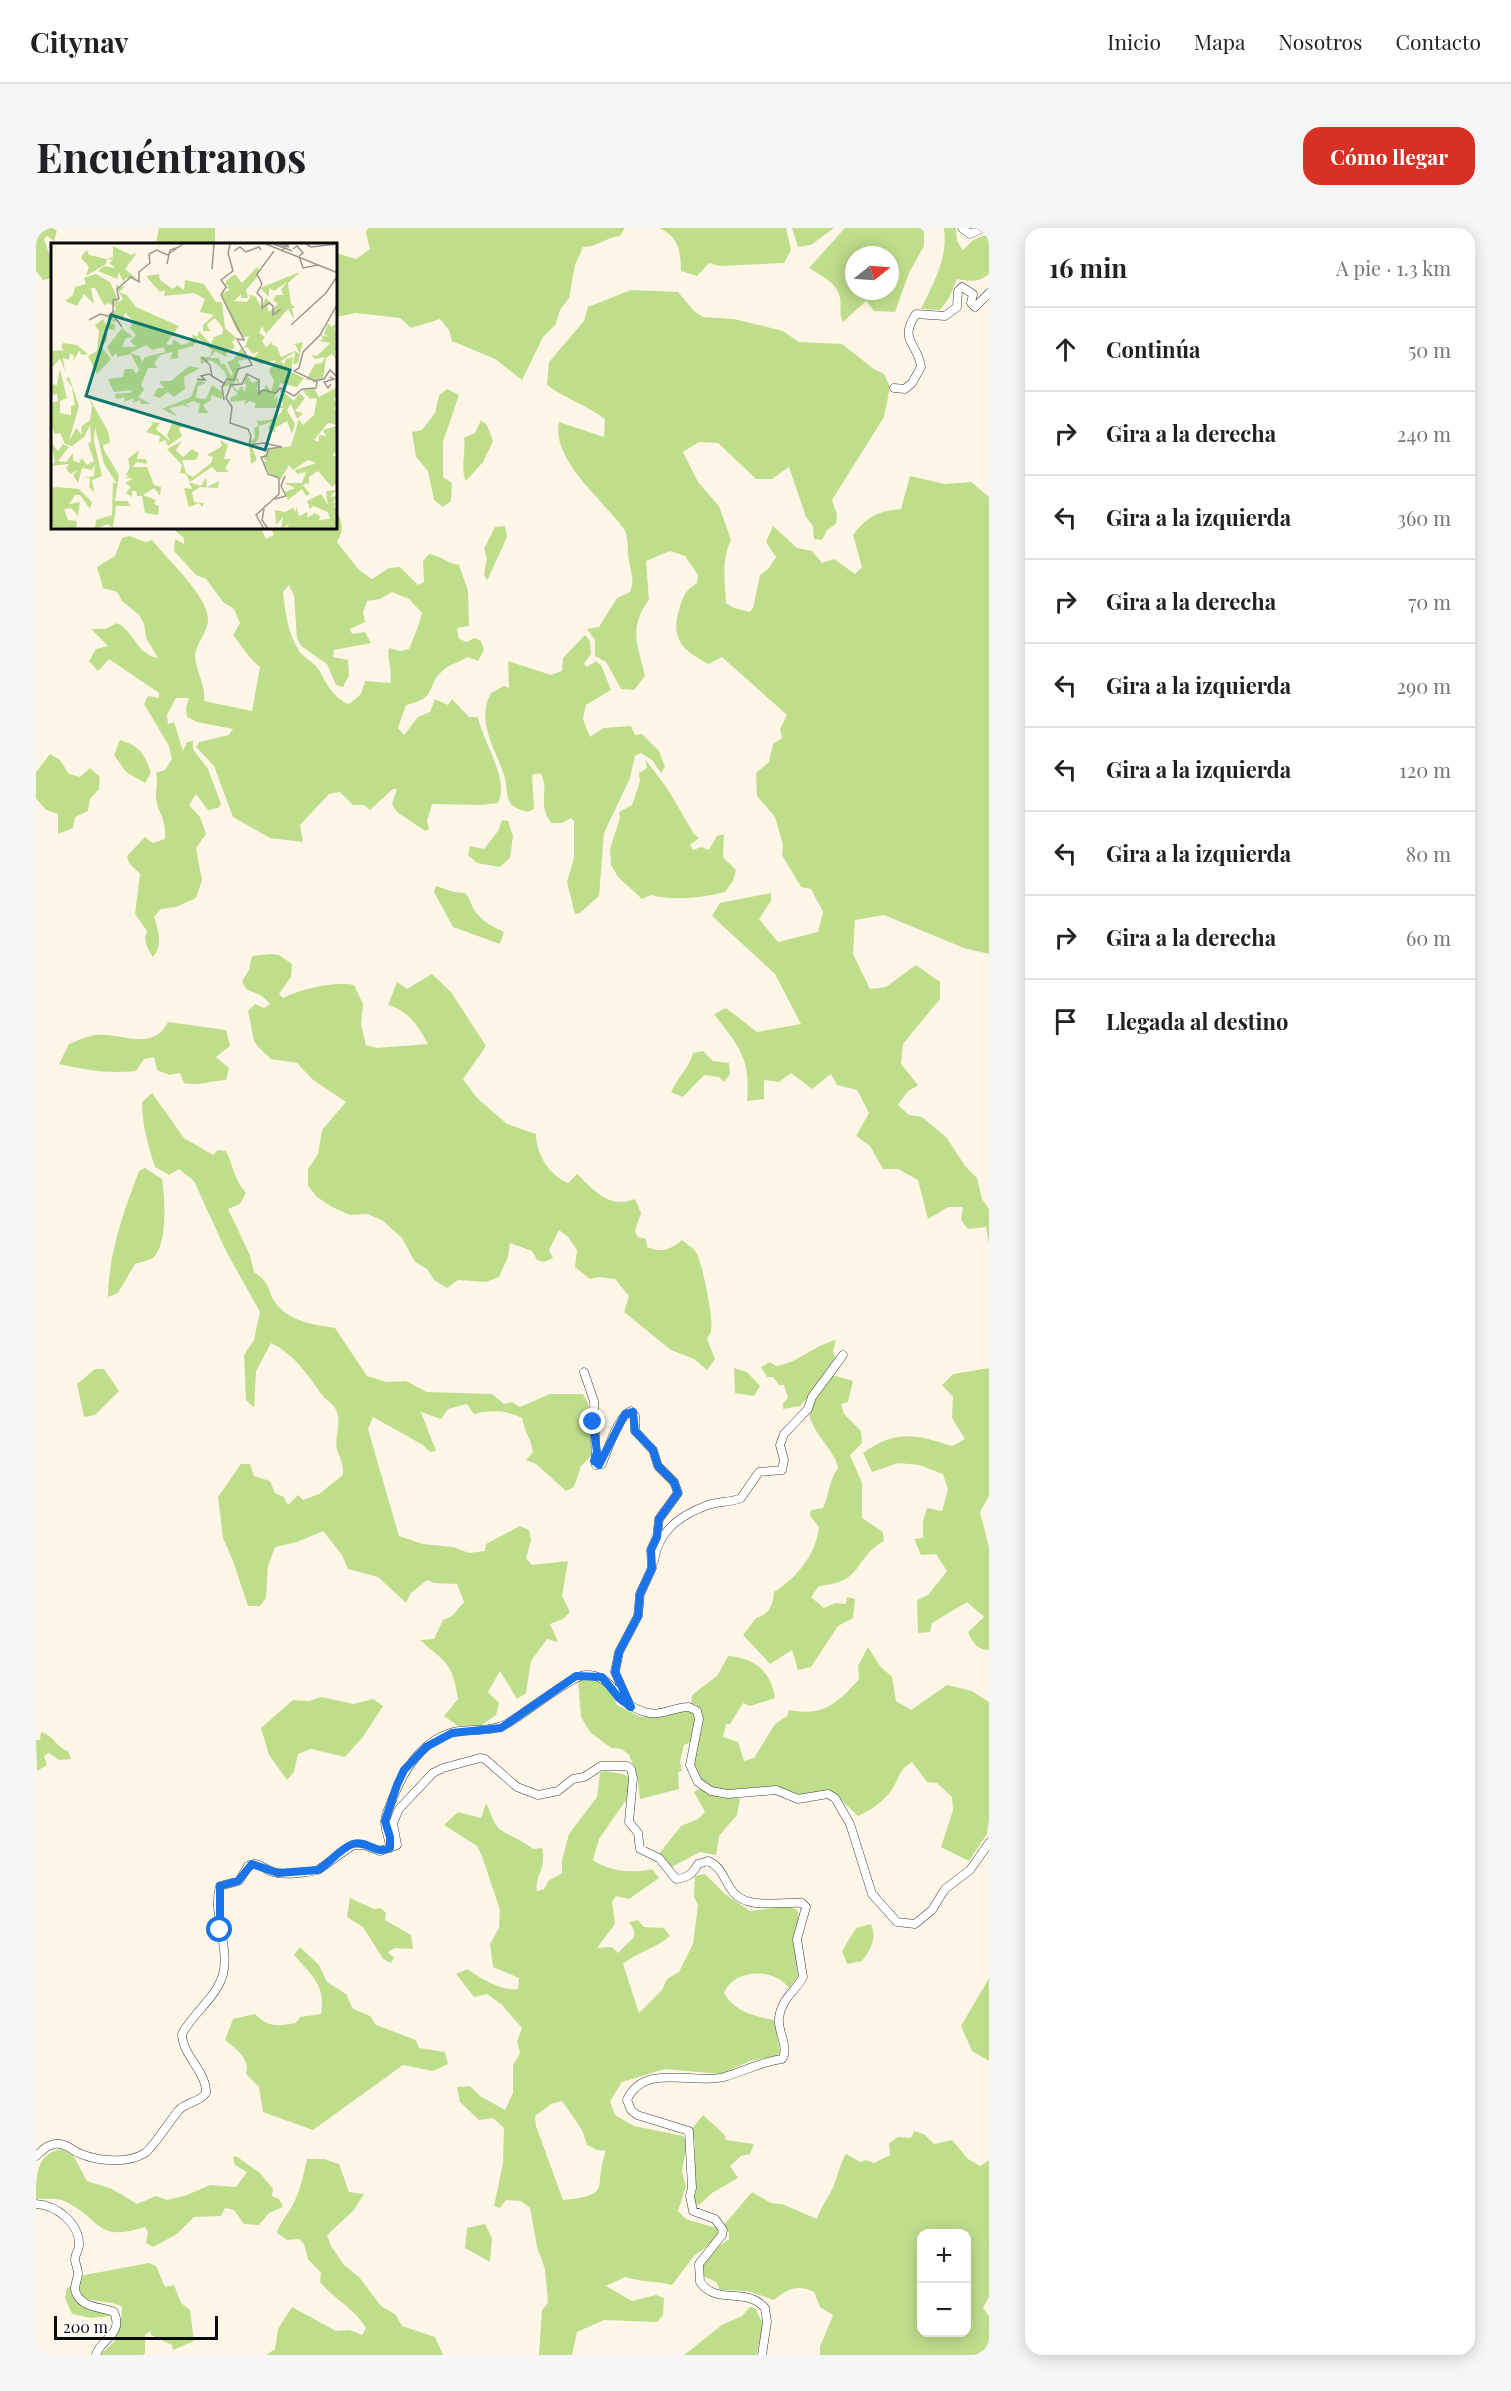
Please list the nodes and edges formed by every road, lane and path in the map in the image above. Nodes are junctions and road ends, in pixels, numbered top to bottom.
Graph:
1 (962, 228) edge
2 (984, 228) edge
3 (989, 293) edge
4 (894, 388) dead end
5 (843, 1355) dead end
6 (584, 1372) dead end
7 (652, 1568) junction
8 (631, 1707) junction
9 (989, 1843) edge
10 (390, 1848) junction
11 (36, 2156) edge
12 (36, 2204) edge
13 (96, 2355) edge
14 (762, 2355) edge

1 - 2 street
3 - 4 street
5 - 7 street
6 - 7 street
7 - 8 street
8 - 9 street
8 - 10 street
10 - 11 street
10 - 14 street
12 - 13 street

